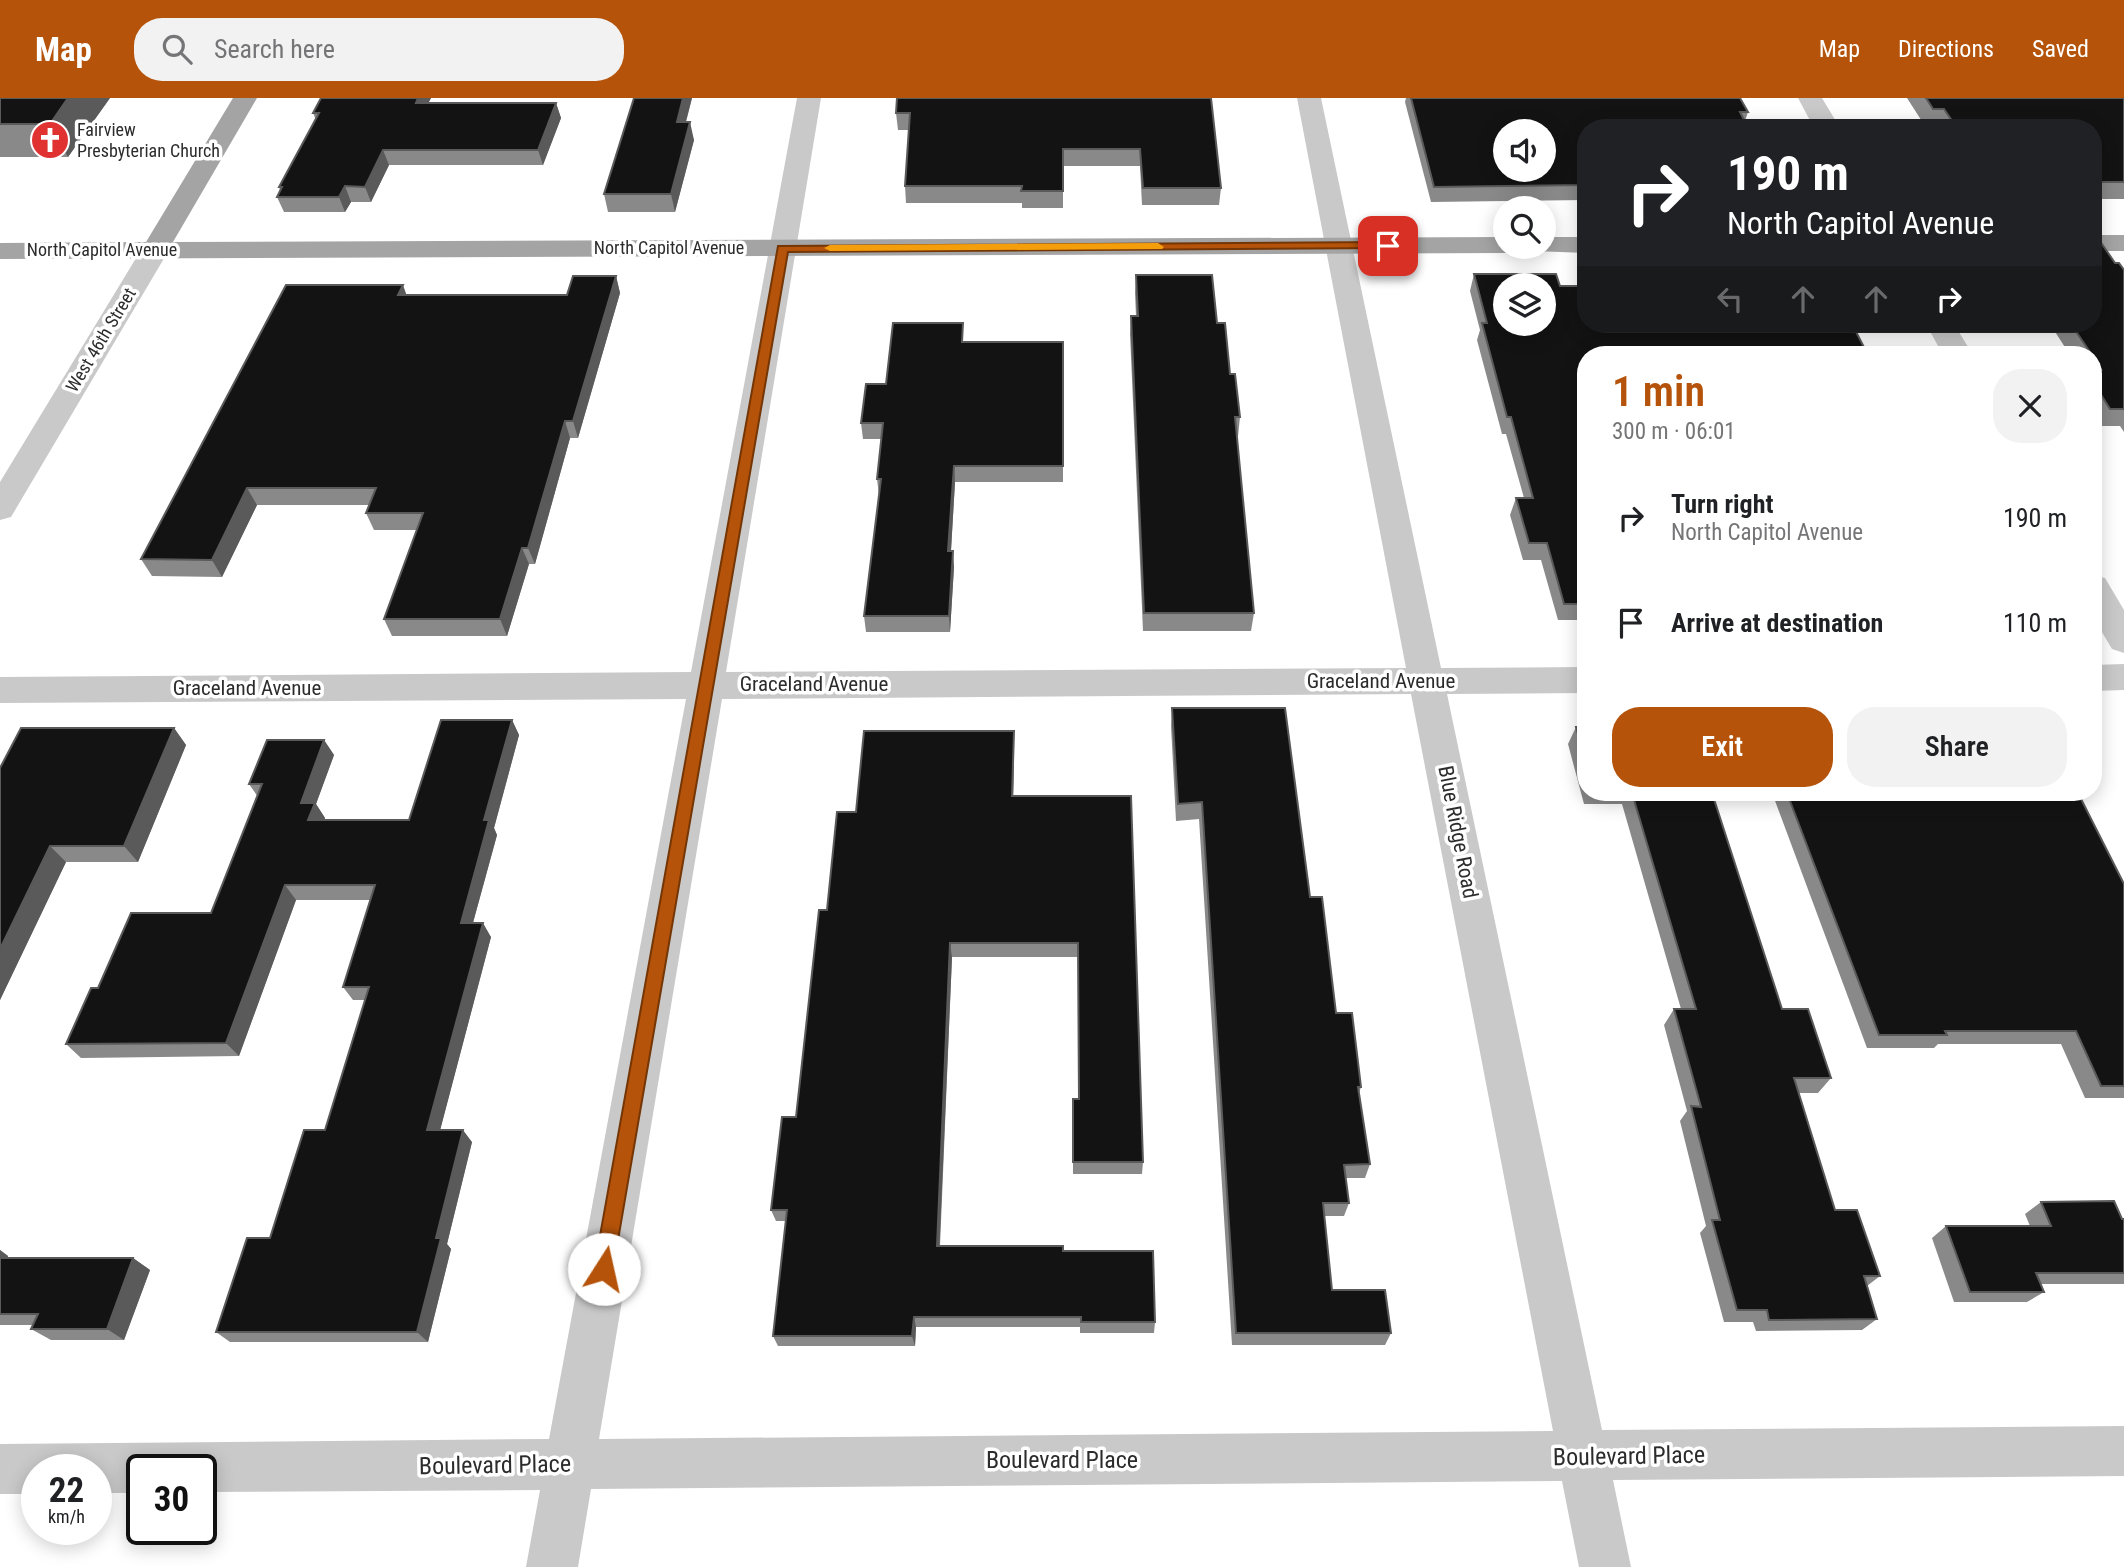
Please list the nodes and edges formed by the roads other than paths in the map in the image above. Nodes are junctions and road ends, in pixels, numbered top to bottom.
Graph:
1 (245, 98) edge
2 (809, 98) edge
3 (1309, 98) edge
4 (1810, 98) edge
5 (1822, 119) edge
6 (2102, 243) edge
7 (2124, 243) edge
8 (1493, 245) edge
9 (1556, 245) edge
10 (1577, 245) edge
11 (1338, 246) junction
12 (782, 248) junction
13 (155, 250) junction
14 (0, 251) edge
15 (0, 509) edge
16 (2102, 602) edge
17 (2124, 640) edge
18 (2124, 677) edge
19 (2102, 678) edge
20 (1577, 680) edge
21 (1428, 681) junction
22 (708, 685) junction
23 (0, 690) edge
24 (2124, 1451) edge
25 (1582, 1456) junction
26 (569, 1464) junction
27 (0, 1469) edge
28 (552, 1567) edge
29 (1605, 1567) edge

1 - 13 main road, West 46th Street
2 - 12 street
3 - 11 street, Blue Ridge Road
4 - 5 street
6 - 7 main road
8 - 11 main road, North Capitol Avenue
9 - 10 main road
11 - 12 main road, North Capitol Avenue
11 - 21 street, Blue Ridge Road
12 - 13 main road, North Capitol Avenue
12 - 22 street
13 - 14 main road, North Capitol Avenue
13 - 15 street, West 46th Street
16 - 17 street
18 - 19 street
20 - 21 street, Graceland Avenue
21 - 22 street, Graceland Avenue
21 - 25 street, Blue Ridge Road
22 - 23 street, Graceland Avenue
22 - 26 street
24 - 25 street, Boulevard Place
25 - 26 street, Boulevard Place
25 - 29 street, Blue Ridge Road
26 - 27 street, Boulevard Place
26 - 28 street

